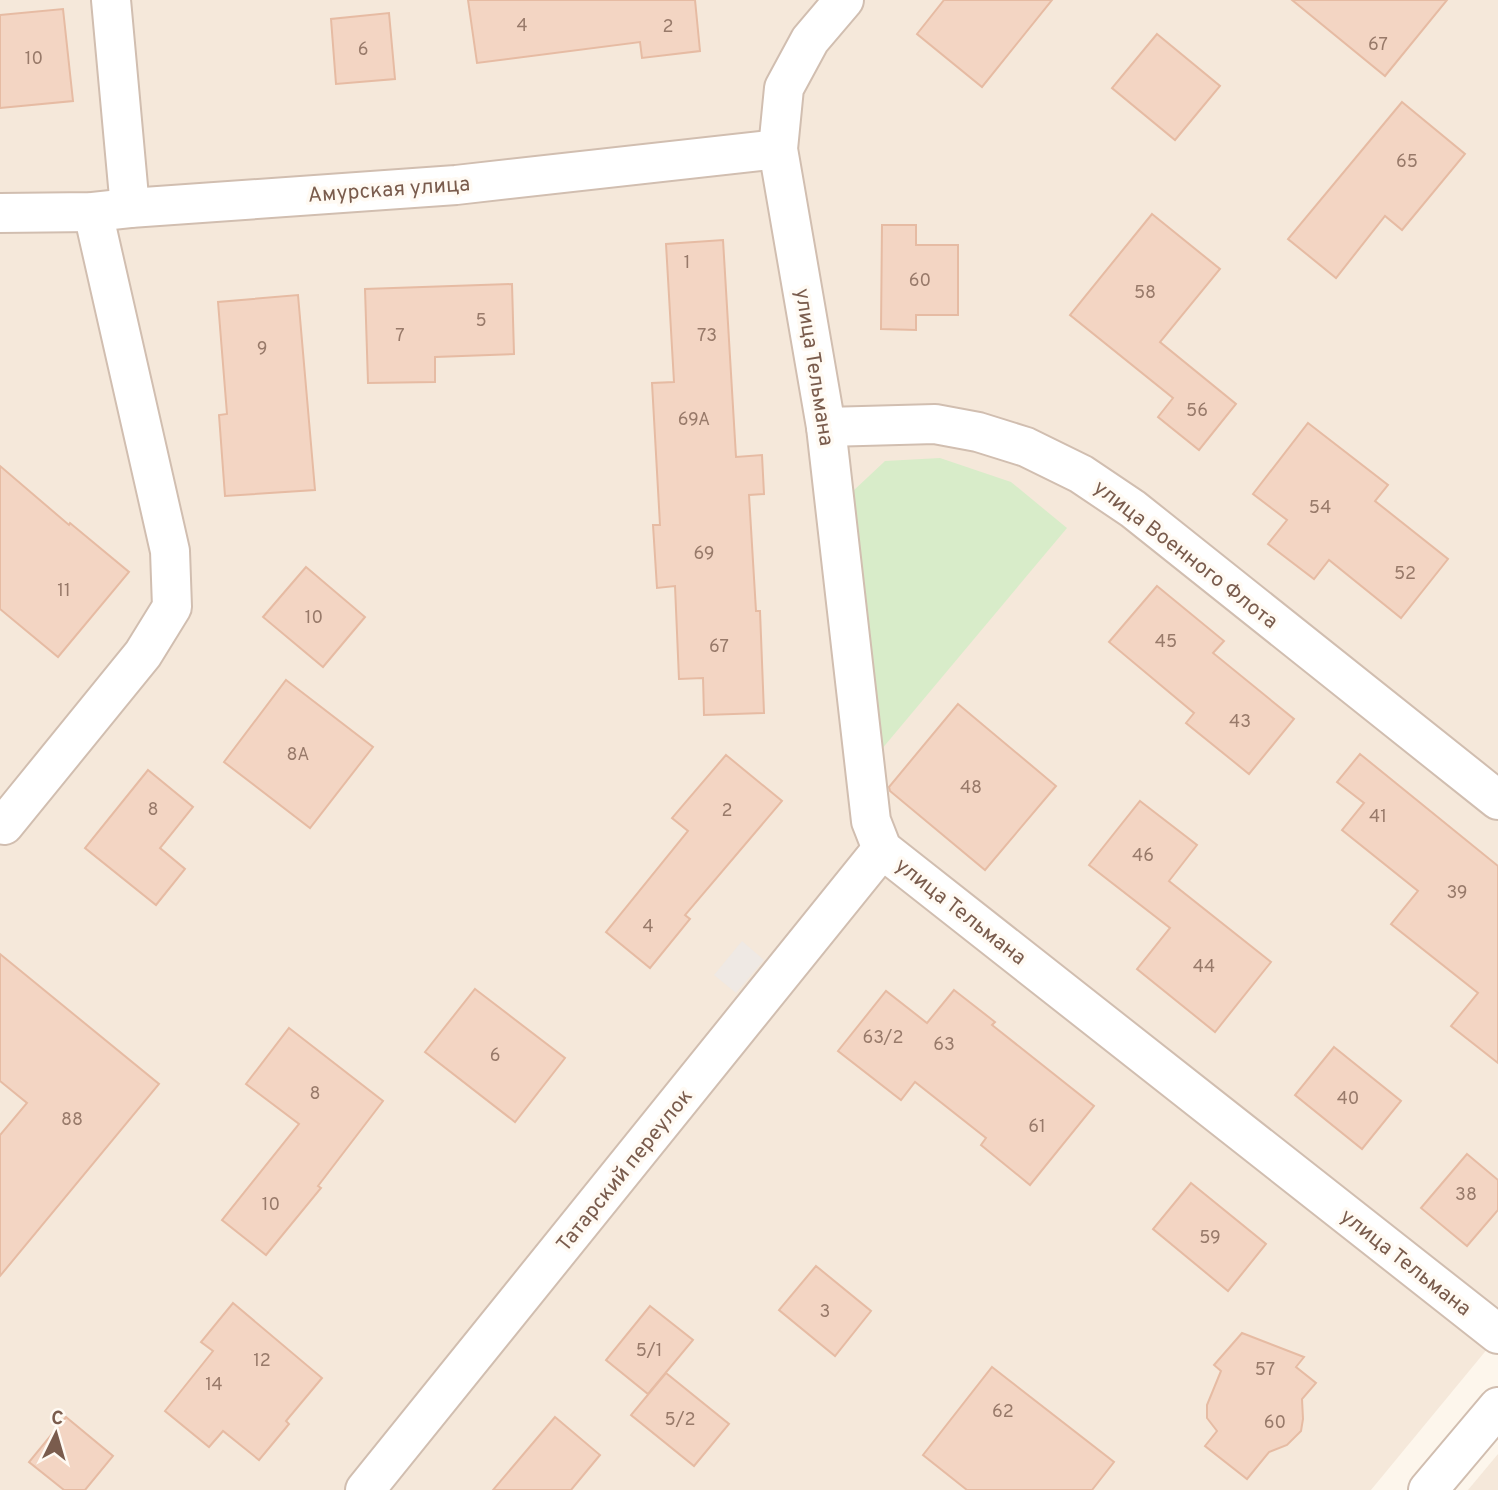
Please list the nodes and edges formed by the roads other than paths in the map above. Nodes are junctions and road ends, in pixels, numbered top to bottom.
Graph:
1 (111, 0) edge
2 (844, 0) edge
3 (778, 149) junction
4 (130, 208) junction
5 (93, 212) junction
6 (0, 213) edge
7 (826, 427) junction
8 (1498, 800) edge
9 (4, 825) dead end
10 (882, 849) junction
11 (1498, 1334) edge
12 (1498, 1407) edge
13 (365, 1490) edge
14 (1429, 1490) edge

1 - 4 street
2 - 3 street, улица Тельмана
3 - 4 street, Амурская улица
3 - 7 street, улица Тельмана
4 - 5 street, Амурская улица
5 - 6 street, Амурская улица
5 - 9 street
7 - 8 street, улица Военного Флота
7 - 10 street, улица Тельмана
10 - 11 street, улица Тельмана
10 - 13 street, Татарский переулок
12 - 14 street

